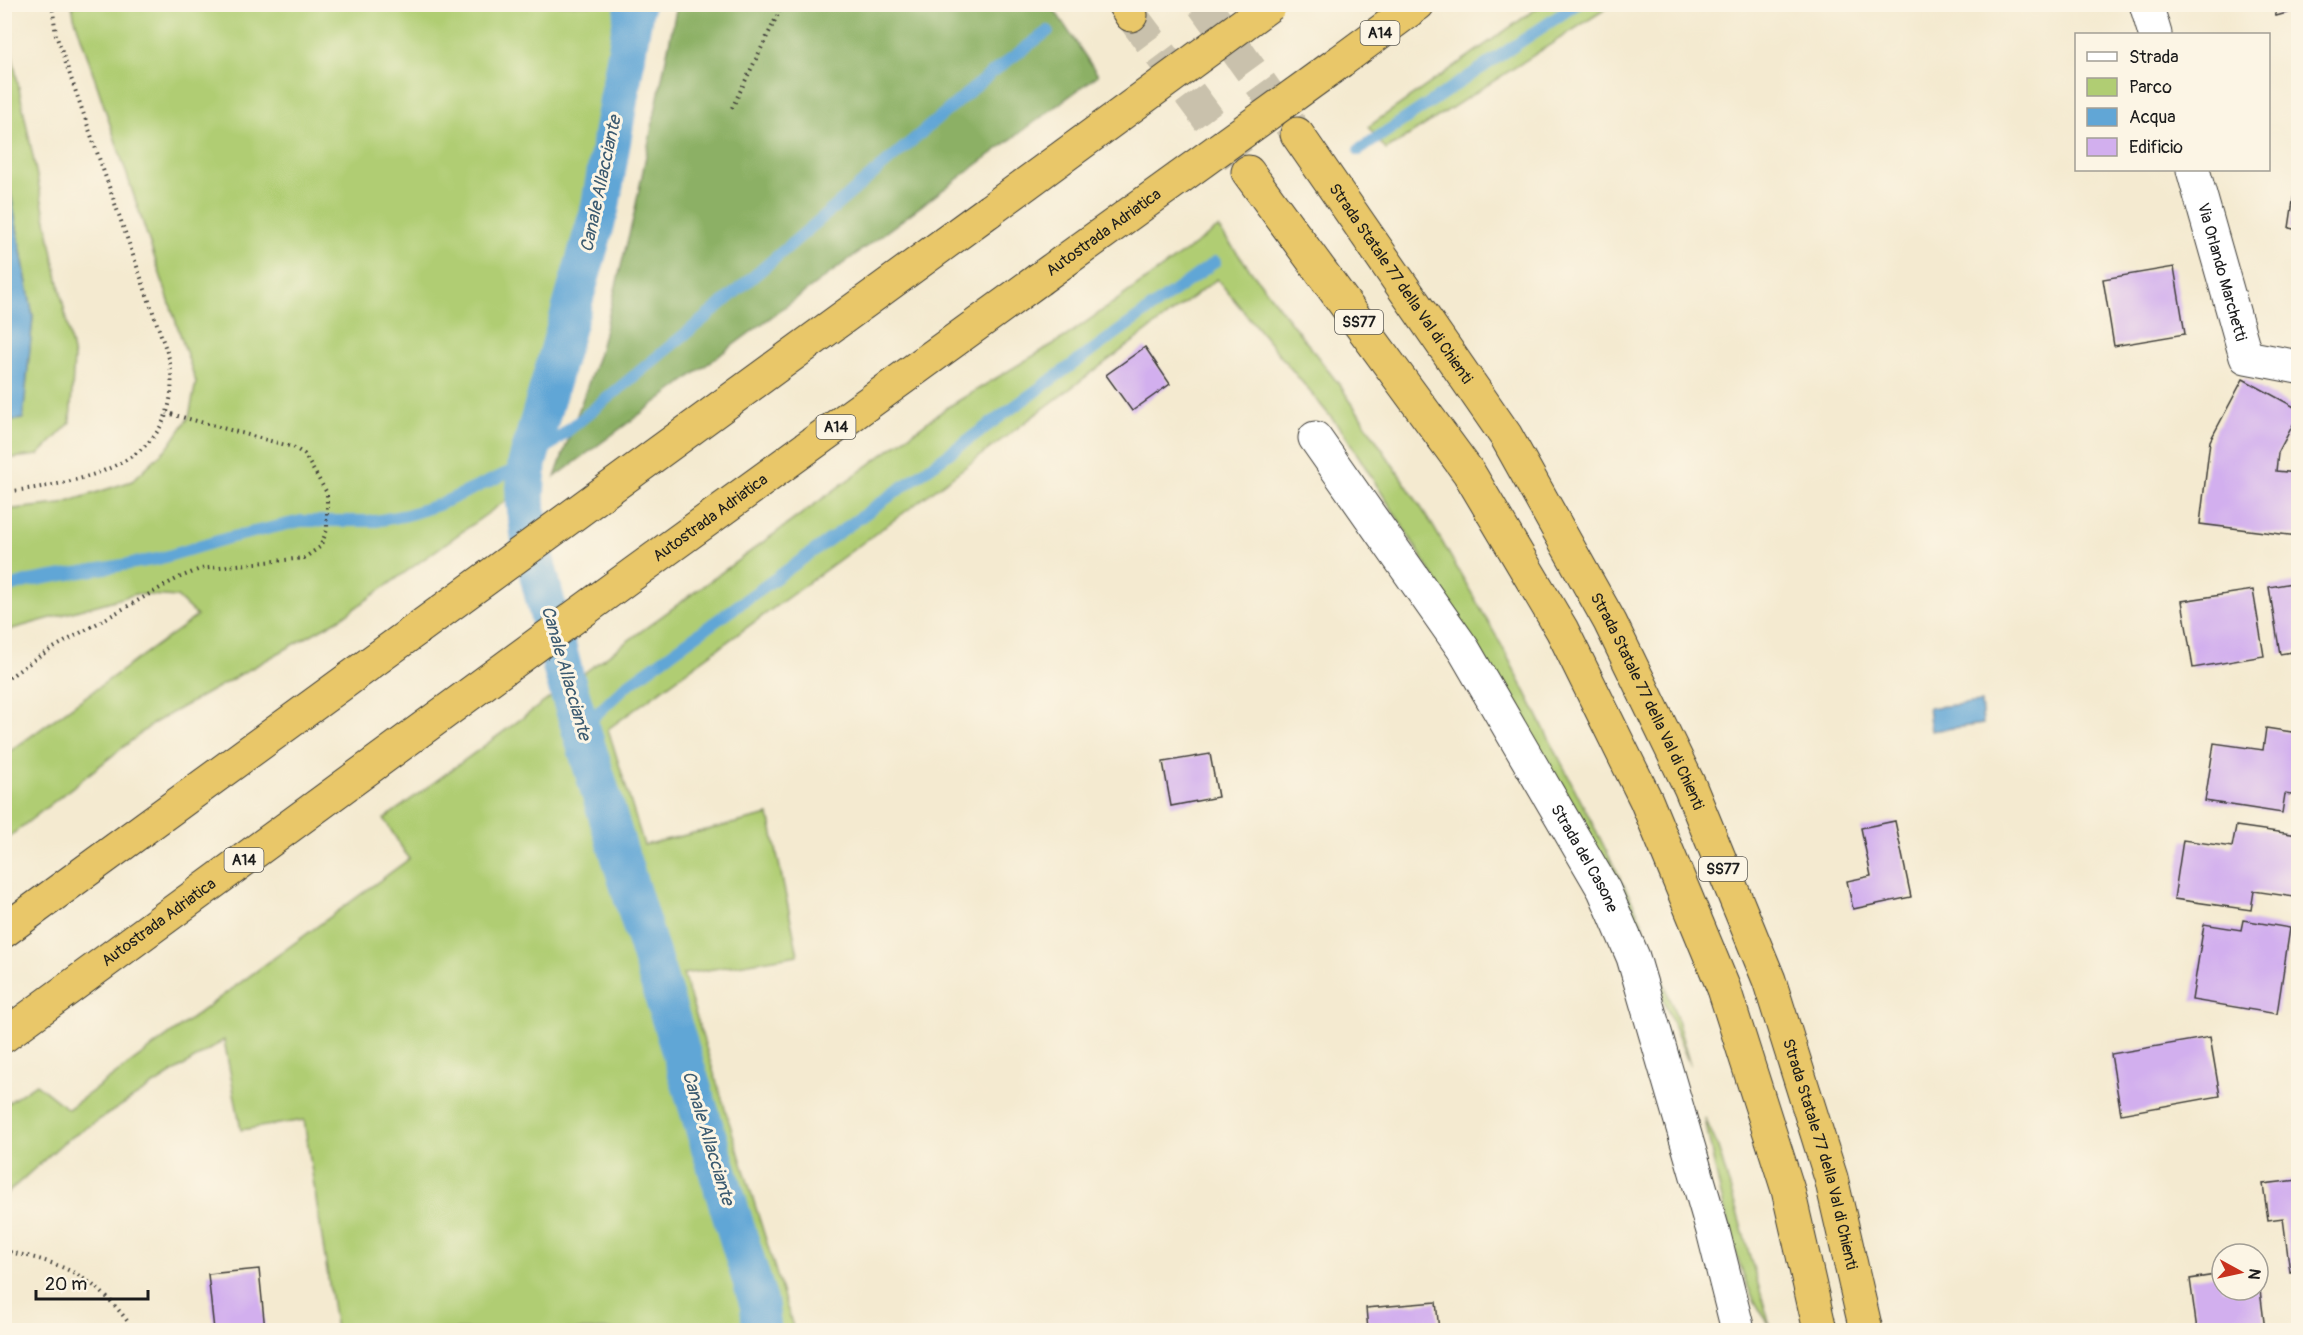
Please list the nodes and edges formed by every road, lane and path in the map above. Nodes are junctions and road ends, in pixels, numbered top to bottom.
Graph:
1 (52, 4) edge
2 (783, 4) edge
3 (1271, 4) edge
4 (1418, 4) edge
5 (2146, 4) edge
6 (2155, 33) edge
7 (732, 108) dead end
8 (1297, 134) tunnel mouth
9 (2193, 171) edge
10 (1248, 172) tunnel mouth
11 (2298, 367) edge
12 (167, 413) junction
13 (1315, 438) dead end
14 (4, 492) edge
15 (4, 681) edge
16 (4, 932) edge
17 (4, 1036) edge
18 (4, 1251) edge
19 (134, 1330) edge
20 (1738, 1330) edge
21 (1820, 1330) edge
22 (1866, 1330) edge

1 - 12 path
2 - 7 path
3 - 16 highway, bridge
4 - 17 highway, Autostrada Adriatica / A14, bridge
5 - 6 street
8 - 22 highway, Strada Statale 77 della Val di Chienti / SS77
9 - 11 street, Via Orlando Marchetti
10 - 21 highway, SS77
12 - 14 path
12 - 15 path
13 - 20 street, Strada del Casone
18 - 19 path

